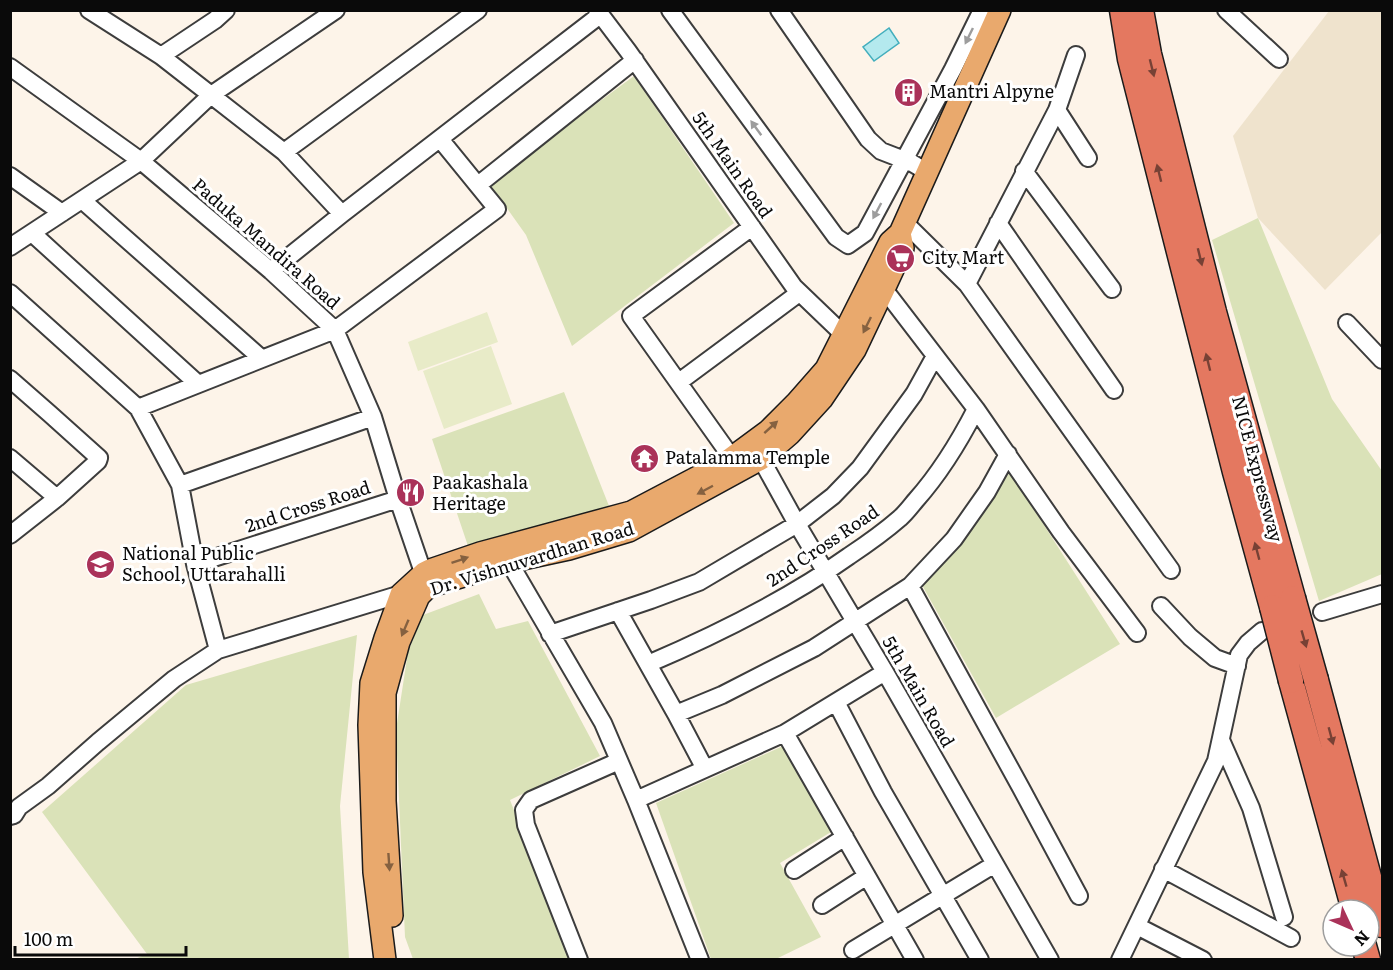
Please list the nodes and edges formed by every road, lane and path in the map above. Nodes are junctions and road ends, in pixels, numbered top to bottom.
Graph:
1 (89, 10) edge
2 (336, 10) edge
3 (478, 10) edge
4 (670, 10) edge
5 (779, 10) edge
6 (982, 10) edge
7 (1000, 10) edge
8 (1122, 10) edge
9 (1141, 10) edge
10 (1226, 10) edge
11 (599, 13) edge
12 (214, 14) edge
13 (1076, 55) dead end
14 (161, 56) junction
15 (1279, 59) dead end
16 (635, 60) junction
17 (965, 64) junction
18 (10, 67) edge
19 (211, 95) junction
20 (1057, 110) junction
21 (440, 139) junction
22 (284, 152) junction
23 (1088, 158) dead end
24 (904, 159) junction
25 (141, 161) junction
26 (1024, 171) junction
27 (927, 172) junction
28 (10, 176) edge
29 (478, 185) junction
30 (82, 200) junction
31 (62, 213) junction
32 (342, 214) junction
33 (998, 222) junction
34 (752, 227) junction
35 (902, 228) junction
36 (32, 233) junction
37 (10, 248) edge
38 (271, 271) junction
39 (967, 284) junction
40 (884, 289) junction
41 (1112, 289) dead end
42 (10, 293) edge
43 (799, 293) junction
44 (1347, 322) dead end
45 (335, 330) junction
46 (843, 334) junction
47 (935, 356) junction
48 (262, 359) junction
49 (1383, 360) edge
50 (10, 380) edge
51 (679, 382) junction
52 (198, 384) junction
53 (1114, 390) dead end
54 (138, 408) junction
55 (976, 409) junction
56 (373, 417) junction
57 (756, 451) junction
58 (1008, 454) junction
59 (10, 458) edge
60 (732, 458) junction
61 (180, 485) junction
62 (57, 498) junction
63 (399, 499) junction
64 (797, 524) junction
65 (10, 535) edge
66 (509, 562) junction
67 (195, 564) junction
68 (1171, 570) dead end
69 (826, 572) junction
70 (910, 586) junction
71 (418, 588) junction
72 (1383, 594) edge
73 (1282, 603) junction
74 (1161, 606) dead end
75 (618, 610) junction
76 (1322, 612) dead end
77 (855, 622) junction
78 (1262, 630) dead end
79 (1137, 633) dead end
80 (550, 634) junction
81 (218, 650) junction
82 (648, 664) junction
83 (1236, 666) junction
84 (885, 672) junction
85 (836, 702) junction
86 (676, 714) junction
87 (785, 733) junction
88 (1221, 740) junction
89 (619, 761) junction
90 (705, 769) junction
91 (636, 800) junction
92 (13, 810) edge
93 (845, 837) junction
94 (995, 864) junction
95 (1163, 869) junction
96 (794, 870) dead end
97 (867, 876) junction
98 (943, 896) junction
99 (1079, 897) dead end
100 (1351, 898) edge
101 (822, 905) dead end
102 (1284, 917) dead end
103 (895, 925) junction
104 (1383, 925) edge
105 (1137, 926) junction
106 (1291, 938) dead end
107 (853, 950) dead end
108 (385, 960) edge
109 (395, 960) edge
110 (579, 960) edge
111 (700, 960) edge
112 (915, 960) edge
113 (980, 960) edge
114 (1050, 960) edge
115 (1120, 960) edge
116 (1203, 960) edge

1 - 14 street
2 - 19 street
3 - 22 street
24 -> 4 street
5 - 24 street
6 -> 17 street
7 - 17 main road, Dr. Vishnuvardhan Road
73 -> 8 highway, NICE Expressway
9 -> 73 highway, NICE Expressway
10 - 15 street
11 - 16 street, 5th Main Road
11 - 21 street
12 - 14 street
13 - 20 street
14 - 19 street
16 - 29 street
16 - 34 street, 5th Main Road
17 - 24 street
17 - 27 main road, Dr. Vishnuvardhan Road
18 - 25 street, Paduka Mandira Road
19 - 22 street
19 - 25 street
20 - 23 street
20 - 26 street
21 - 29 street
21 - 32 street
22 - 32 street
24 - 27 street
25 - 30 street
25 - 38 street, Paduka Mandira Road
26 - 33 street
26 - 41 street
27 - 35 main road, Dr. Vishnuvardhan Road
28 - 31 street
29 - 45 street
30 - 31 street
30 - 48 street
31 - 36 street
32 - 38 street
33 - 39 street
33 - 53 street
34 - 43 street, 5th Main Road
34 - 51 street
35 - 39 street
35 - 40 main road, Dr. Vishnuvardhan Road
35 - 46 main road, Dr. Vishnuvardhan Road
36 - 37 street
36 - 52 street
38 - 45 street, Paduka Mandira Road
39 - 68 street
40 - 47 street
40 -> 57 main road, Dr. Vishnuvardhan Road
42 - 54 street
43 - 46 street, 5th Main Road
43 - 51 street
44 - 49 street
45 - 48 street
45 - 56 street, Paduka Mandira Road
57 -> 46 main road, Dr. Vishnuvardhan Road
47 - 55 street
47 - 64 street
48 - 52 street
50 - 62 street
51 - 60 street
52 - 54 street
54 - 61 street
55 - 58 street
55 - 69 street, 2nd Cross Road
56 - 61 street
56 - 63 street, Paduka Mandira Road
57 - 60 main road, Dr. Vishnuvardhan Road
57 - 64 street, 5th Main Road
57 -> 66 main road, Dr. Vishnuvardhan Road
58 - 70 street
58 - 79 street
59 - 62 street
71 -> 60 main road, Dr. Vishnuvardhan Road
61 - 67 street
62 - 65 street
63 - 67 street, 2nd Cross Road
63 - 71 street, Paduka Mandira Road
64 - 69 street, 5th Main Road
64 - 75 street
66 - 71 main road, Dr. Vishnuvardhan Road
66 - 80 street
67 - 81 street
69 - 77 street, 5th Main Road
69 - 82 street, 2nd Cross Road
70 - 77 street
70 - 99 street
71 - 81 street
71 - 108 main road
71 -> 109 main road, Dr. Vishnuvardhan Road
72 - 76 street
100 -> 73 highway, NICE Expressway, bridge
73 -> 104 highway, NICE Expressway, bridge
74 - 83 street
75 - 80 street
75 - 82 street
77 - 84 street, 5th Main Road
77 - 86 street
78 - 83 street
80 - 89 street
81 - 92 street
82 - 86 street
83 - 88 street
84 - 85 street
84 - 94 street, 5th Main Road
85 - 87 street
85 - 98 street
86 - 90 street
87 - 90 street
87 - 93 street
88 - 95 street
88 - 102 street
89 - 91 street
89 - 110 street
90 - 91 street
91 - 111 street
93 - 96 street
93 - 97 street
94 - 98 street
94 - 114 street, 5th Main Road
95 - 105 street
95 - 106 street
97 - 101 street
97 - 103 street
98 - 103 street
98 - 113 street
103 - 107 street
103 - 112 street
105 - 115 street
105 - 116 street

